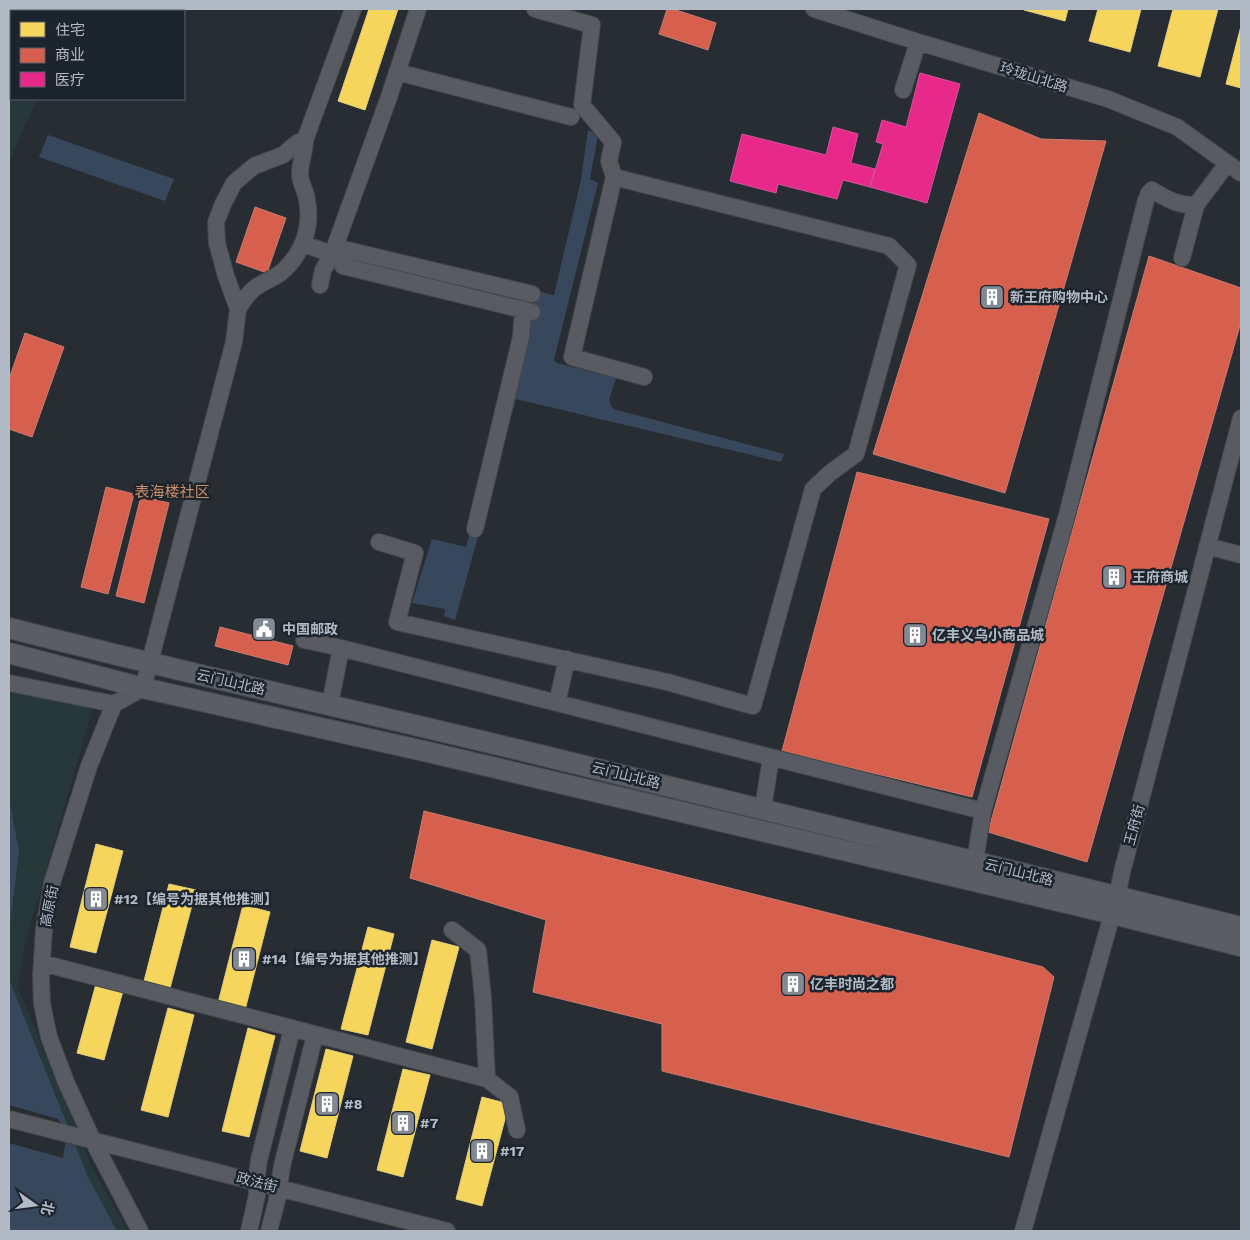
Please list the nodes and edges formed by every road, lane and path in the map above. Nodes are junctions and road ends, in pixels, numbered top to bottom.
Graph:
1 (353, 9) edge
2 (418, 9) edge
3 (535, 9) edge
4 (814, 9) edge
5 (918, 42) junction
6 (397, 72) junction
7 (903, 90) dead end
8 (571, 117) dead end
9 (305, 140) junction
10 (1227, 164) junction
11 (1241, 173) edge
12 (614, 177) junction
13 (1196, 205) junction
14 (303, 244) junction
15 (336, 256) junction
16 (1182, 258) dead end
17 (320, 285) dead end
18 (532, 294) dead end
19 (238, 309) junction
20 (644, 377) dead end
21 (1241, 418) edge
22 (475, 529) dead end
23 (379, 542) dead end
24 (1207, 546) junction
25 (1241, 555) edge
26 (9, 628) edge
27 (304, 640) dead end
28 (341, 648) junction
29 (9, 653) edge
30 (567, 659) junction
31 (150, 664) junction
32 (9, 683) edge
33 (143, 688) junction
34 (557, 703) junction
35 (114, 704) junction
36 (330, 704) junction
37 (771, 758) junction
38 (763, 808) junction
39 (983, 811) junction
40 (975, 861) junction
41 (1115, 905) junction
42 (1241, 927) edge
43 (452, 930) dead end
44 (1241, 946) edge
45 (42, 963) junction
46 (292, 1029) junction
47 (315, 1036) junction
48 (487, 1080) junction
49 (9, 1119) edge
50 (517, 1130) dead end
51 (93, 1141) junction
52 (256, 1182) junction
53 (278, 1187) junction
54 (140, 1231) edge
55 (249, 1231) edge
56 (269, 1231) edge
57 (447, 1231) edge
58 (1024, 1231) edge

1 - 9 street
2 - 6 street
3 - 12 street
4 - 5 street, 玲珑山北路
5 - 7 street
5 - 10 street, 玲珑山北路
6 - 8 street
6 - 15 street
9 - 14 street
9 - 19 street
10 - 11 street, 玲珑山北路
10 - 13 street
12 - 20 street
12 - 30 street
13 - 16 street
13 - 39 street
14 - 15 street
14 - 19 street
15 - 17 street
15 - 18 street
15 - 22 street
19 - 31 street
21 - 24 street, 王府街
23 - 30 street
24 - 25 street
24 - 41 street, 王府街
26 - 31 main road, 云门山北路
27 - 28 street
28 - 34 street
28 - 36 street
29 - 33 main road, 云门山北路
30 - 34 street
31 - 33 street
31 - 36 main road, 云门山北路
32 - 35 street
33 - 35 street
33 - 41 main road, 云门山北路
34 - 37 street
35 - 45 street, 高原街
36 - 38 main road, 云门山北路
37 - 38 street
37 - 39 street
38 - 40 main road, 云门山北路
39 - 40 street
40 - 41 main road, 云门山北路
41 - 42 main road, 云门山北路
41 - 44 main road, 云门山北路
41 - 58 street, 王府街
43 - 48 street
45 - 46 street
45 - 51 street, 高原街
46 - 47 street
46 - 52 street
47 - 48 street
47 - 53 street
48 - 50 street
49 - 51 street, 政法街
51 - 52 street, 政法街
51 - 54 street, 高原街
52 - 53 street, 政法街
52 - 55 street
53 - 56 street
53 - 57 street, 政法街

